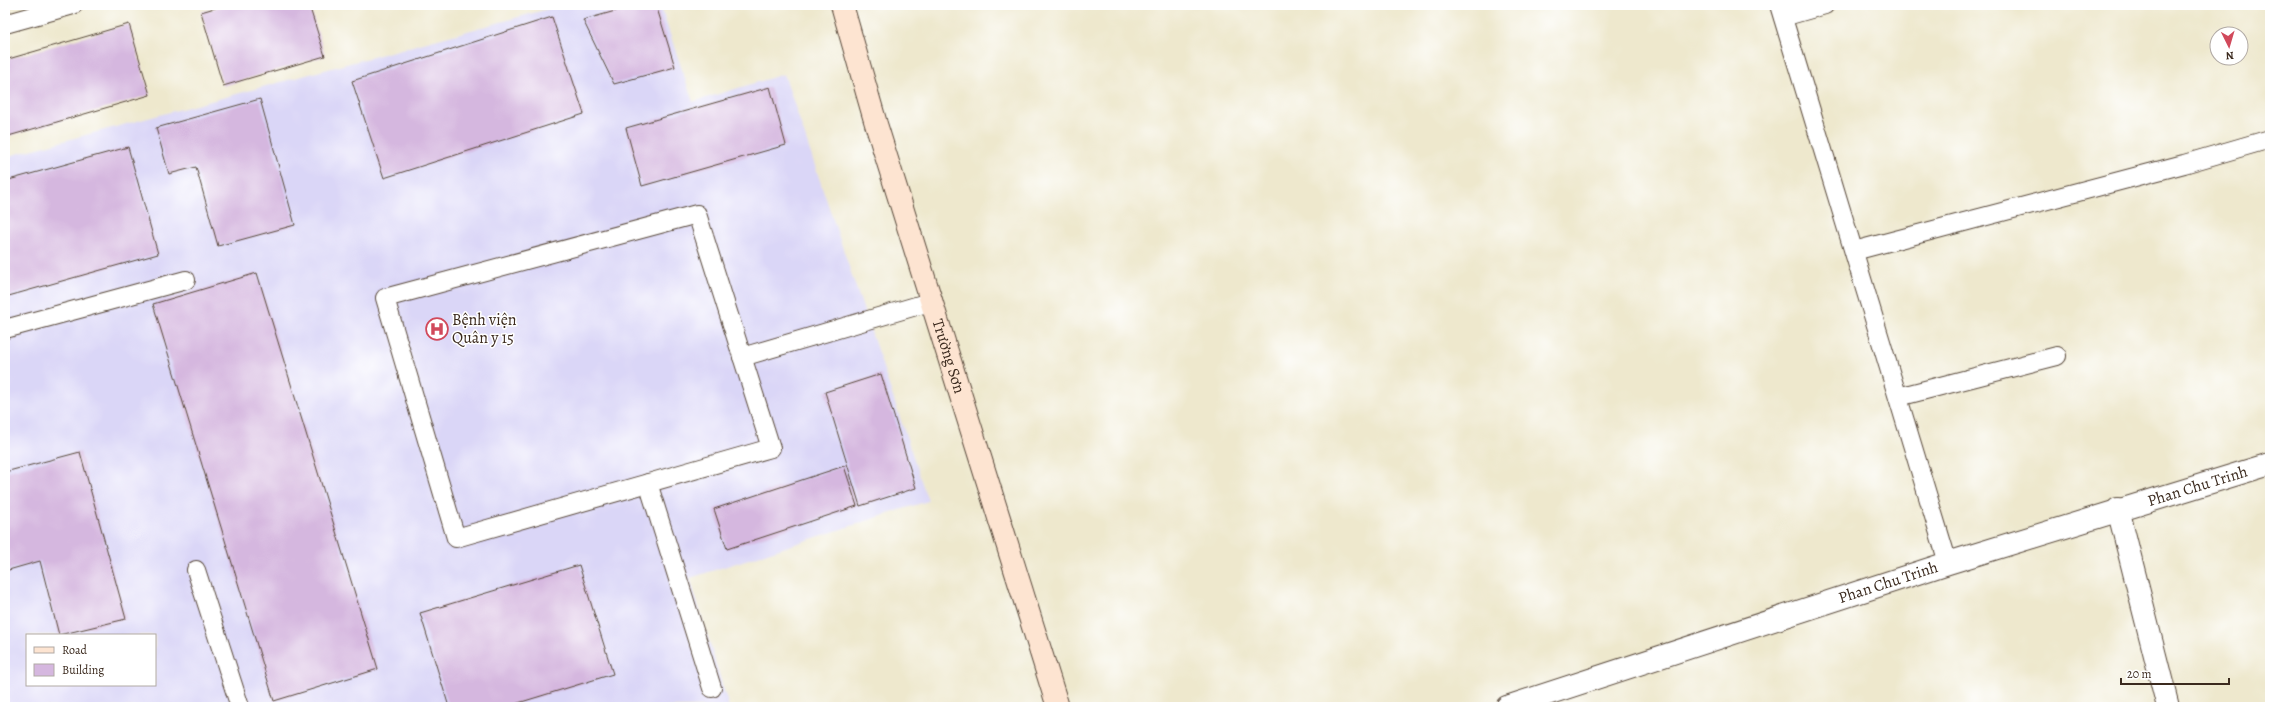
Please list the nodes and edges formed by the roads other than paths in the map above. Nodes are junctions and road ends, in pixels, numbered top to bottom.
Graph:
1 (72, 5) edge
2 (842, 5) edge
3 (1825, 5) edge
4 (1781, 11) edge
5 (5, 24) edge
6 (2270, 139) edge
7 (1854, 251) junction
8 (186, 280) dead end
9 (933, 301) junction
10 (5, 329) edge
11 (2057, 356) dead end
12 (742, 357) junction
13 (1898, 397) junction
14 (2270, 464) edge
15 (648, 483) junction
16 (2118, 509) junction
17 (1948, 563) junction
18 (196, 570) dead end
19 (712, 688) dead end
20 (1537, 703) edge
21 (240, 707) edge
22 (1058, 707) edge
23 (1507, 707) edge
24 (2168, 707) edge

1 - 5 lane
2 - 9 street, Trường Sơn
3 - 4 lane
4 - 7 lane
6 - 7 lane
7 - 13 lane
8 - 10 lane
9 - 12 lane
9 - 22 street, Trường Sơn
11 - 13 lane
12 - 15 lane
12 - 15 lane
13 - 17 lane
14 - 16 street, Phan Chu Trinh
15 - 19 lane
16 - 17 street, Phan Chu Trinh
16 - 24 street
17 - 20 street, Phan Chu Trinh
18 - 21 lane
20 - 23 street, Phan Chu Trinh

